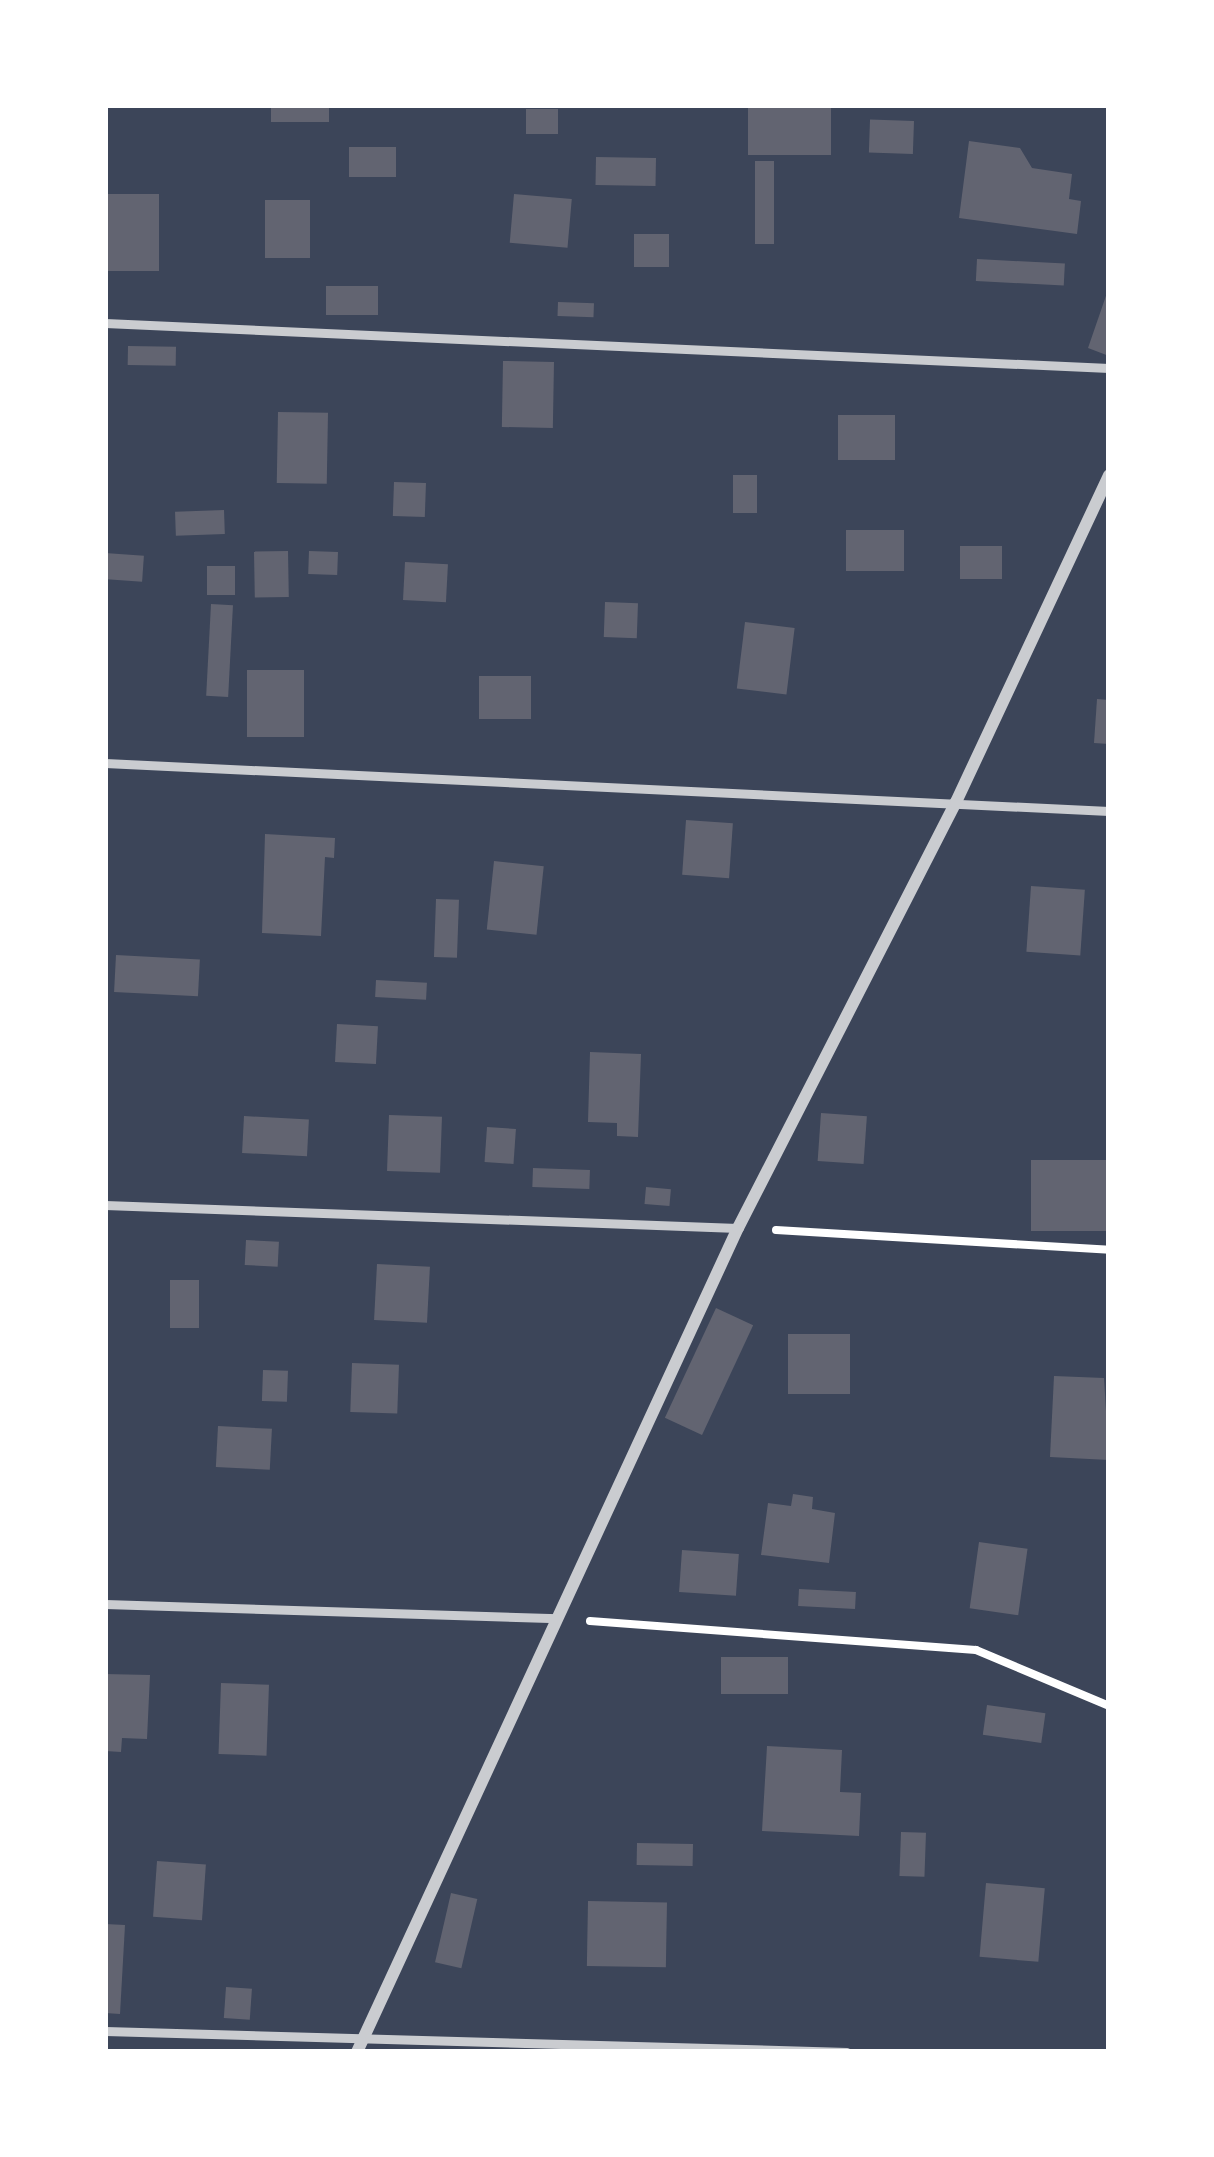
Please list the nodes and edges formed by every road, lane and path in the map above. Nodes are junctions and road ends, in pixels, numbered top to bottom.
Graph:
1 (105, 322) edge
2 (1109, 368) edge
3 (1109, 476) edge
4 (105, 763) edge
5 (956, 802) junction
6 (1109, 811) edge
7 (105, 1205) edge
8 (738, 1228) junction
9 (1109, 1250) edge
10 (105, 1604) edge
11 (558, 1618) junction
12 (1109, 1706) edge
13 (105, 2031) edge
14 (363, 2036) junction
15 (357, 2052) edge
16 (847, 2052) edge

1 - 2 lane
3 - 5 street
4 - 5 lane
5 - 6 lane
5 - 8 street
7 - 8 lane
8 - 9 path
8 - 11 street
10 - 11 lane
11 - 12 path
11 - 14 street
13 - 14 lane
14 - 15 street
14 - 16 lane

